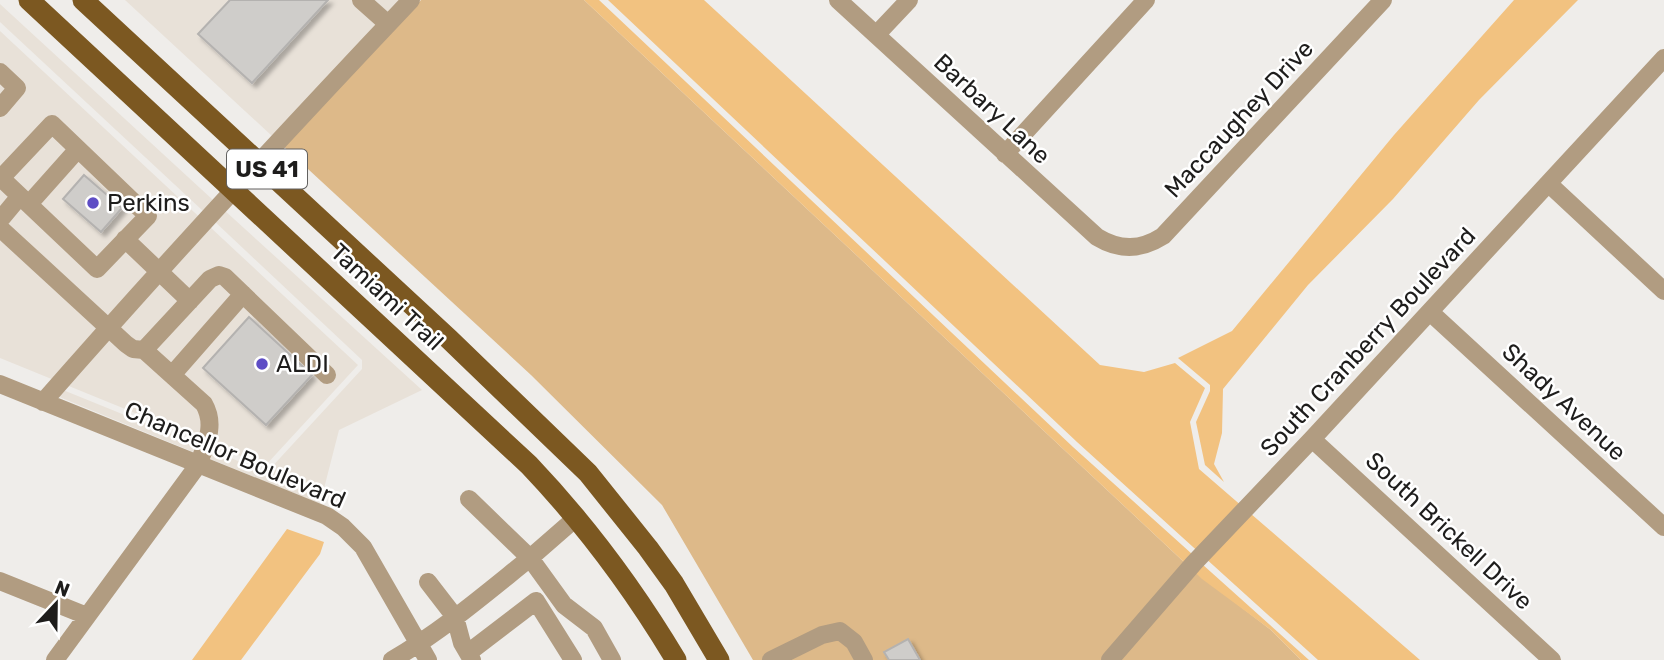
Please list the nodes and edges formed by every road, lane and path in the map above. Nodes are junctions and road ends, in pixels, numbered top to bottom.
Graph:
1 (29, 0) edge
2 (83, 0) edge
3 (361, 0) edge
4 (411, 0) edge
5 (838, 0) edge
6 (909, 0) edge
7 (1146, 0) edge
8 (1383, 0) edge
9 (388, 24) junction
10 (876, 34) junction
11 (1664, 58) edge
12 (0, 72) edge
13 (0, 108) edge
14 (78, 149) junction
15 (1005, 154) junction
16 (258, 161) junction
17 (1549, 184) junction
18 (232, 189) junction
19 (25, 200) junction
20 (0, 220) edge
21 (0, 228) edge
22 (125, 239) junction
23 (1117, 247) joint
24 (157, 271) junction
25 (1664, 291) edge
26 (243, 295) junction
27 (190, 301) junction
28 (1430, 312) junction
29 (108, 328) junction
30 (144, 349) junction
31 (172, 375) junction
32 (327, 375) dead end
33 (0, 384) edge
34 (43, 402) junction
35 (1312, 439) junction
36 (198, 465) junction
37 (470, 499) dead end
38 (577, 517) junction
39 (1664, 527) edge
40 (530, 558) junction
41 (0, 581) edge
42 (428, 582) dead end
43 (87, 617) junction
44 (455, 617) junction
45 (423, 652) edge
46 (795, 655) edge
47 (470, 657) edge
48 (55, 660) edge
49 (392, 660) edge
50 (573, 660) edge
51 (612, 660) edge
52 (676, 660) edge
53 (719, 660) edge
54 (771, 660) edge
55 (864, 660) edge
56 (1110, 660) edge
57 (1552, 660) edge

1 - 18 main road, Tamiami Trail / US 41
2 - 16 main road, Tamiami Trail / US 41
3 - 9 street
4 - 9 street
5 - 10 street, Barbary Lane
6 - 10 street
7 - 15 street
8 - 23 street, Maccaughey Drive
9 - 16 street
10 - 15 street, Barbary Lane
11 - 17 street, South Cranberry Boulevard
12 - 13 street
14 - 19 street
14 - 19 street
14 - 22 street
15 - 23 street, Barbary Lane
16 - 18 street
16 - 53 main road, Tamiami Trail / US 41
17 - 25 street
17 - 28 street, South Cranberry Boulevard
18 - 24 street
18 - 38 main road, Tamiami Trail / US 41
19 - 20 street
19 - 22 street
21 - 29 street
22 - 24 street
24 - 27 street
24 - 29 street
26 - 27 street
26 - 31 street
26 - 32 street
27 - 30 street
28 - 35 street, South Cranberry Boulevard
28 - 39 street, Shady Avenue
29 - 30 street
29 - 34 street
30 - 31 street
31 - 36 street
33 - 34 street, Chancellor Boulevard
34 - 36 street, Chancellor Boulevard
35 - 56 street, South Cranberry Boulevard
35 - 57 street, South Brickell Drive
36 - 43 street
36 - 45 street, Chancellor Boulevard
37 - 40 street
38 - 40 street
38 - 52 main road, Tamiami Trail / US 41
40 - 44 street
40 - 51 street
41 - 43 street
42 - 44 street
43 - 48 street
44 - 45 street
44 - 47 street
45 - 49 street
46 - 54 street
46 - 55 street
47 - 50 street

